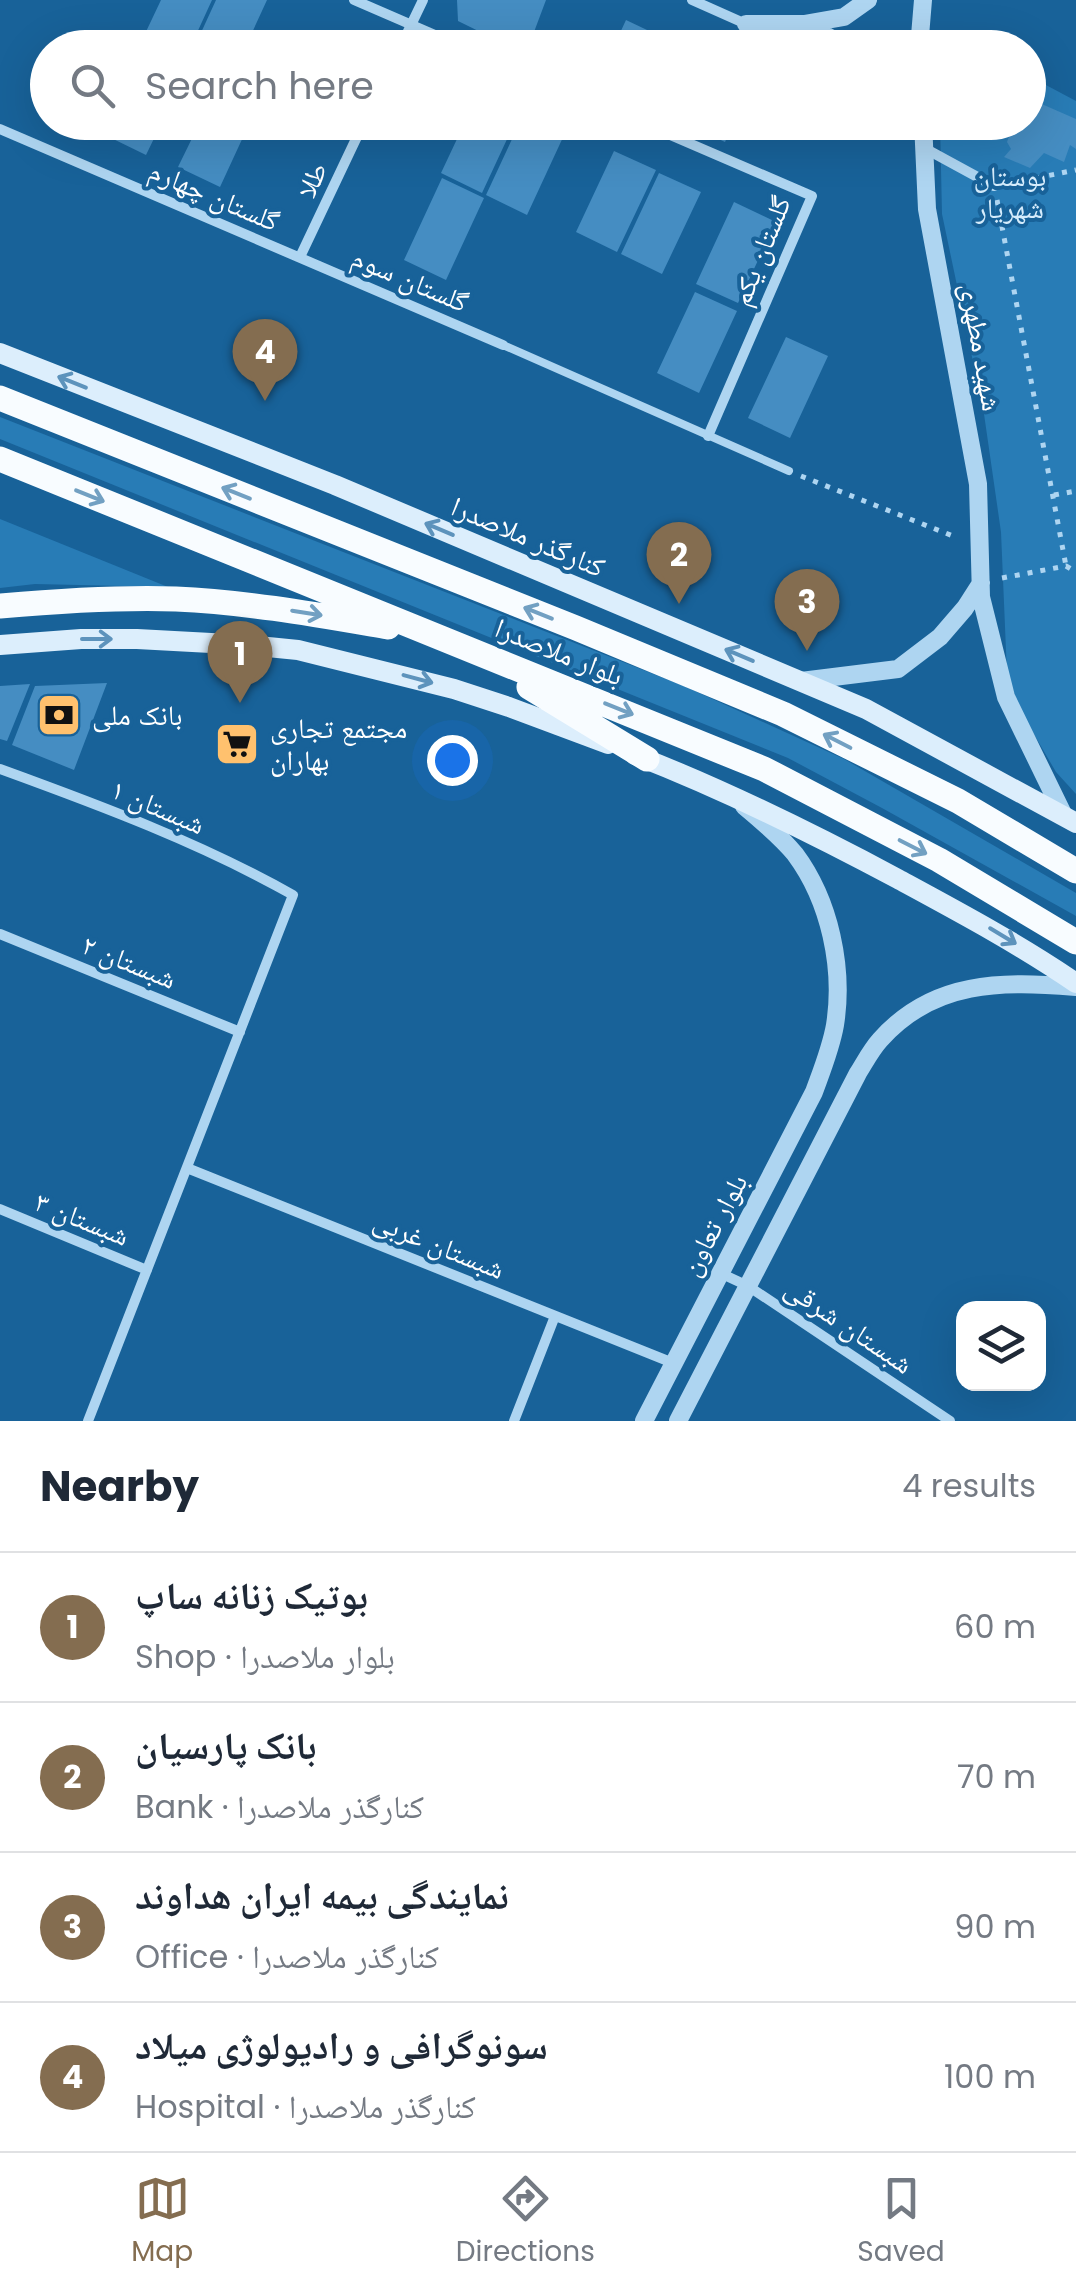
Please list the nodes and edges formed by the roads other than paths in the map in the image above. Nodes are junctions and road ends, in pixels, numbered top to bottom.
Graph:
1 (354, 0) edge
2 (422, 0) edge
3 (692, 0) edge
4 (868, 0) edge
5 (923, 0) edge
6 (411, 24) junction
7 (746, 24) joint
8 (804, 24) junction
9 (408, 30) edge
10 (424, 30) edge
11 (815, 30) edge
12 (920, 30) edge
13 (0, 129) edge
14 (355, 140) edge
15 (682, 140) edge
16 (925, 140) edge
17 (926, 149) junction
18 (994, 186) road end
19 (300, 257) junction
20 (503, 345) joint
21 (0, 353) edge
22 (0, 398) edge
23 (708, 436) junction
24 (0, 459) edge
25 (788, 471) road end
26 (981, 582) junction
27 (0, 606) edge
28 (438, 636) junction
29 (0, 645) edge
30 (801, 681) junction
31 (647, 759) junction
32 (0, 769) edge
33 (732, 796) junction
34 (1070, 819) edge
35 (1076, 871) edge
36 (0, 934) edge
37 (1076, 942) edge
38 (1076, 985) edge
39 (240, 1032) junction
40 (187, 1168) junction
41 (760, 1197) junction
42 (0, 1209) edge
43 (782, 1220) junction
44 (147, 1270) junction
45 (720, 1273) junction
46 (748, 1286) junction
47 (555, 1316) junction
48 (691, 1326) junction
49 (714, 1350) junction
50 (674, 1363) junction
51 (88, 1421) edge
52 (514, 1421) edge
53 (644, 1421) edge
54 (678, 1421) edge
55 (950, 1421) edge

1 - 6 street
2 - 6 street
3 - 7 street
4 - 8 street
5 - 12 street
6 - 9 street
6 - 10 street
7 - 8 street
8 - 11 street
13 - 19 street, گلستان چهارم
14 - 19 street, طلا
15 - 23 street, گلستان یکم
16 - 17 street, شهید مطهری
17 - 18 street
17 - 26 street, شهید مطهری
19 - 20 street, گلستان سوم
20 - 23 lane
30 -> 21 main road, کنارگذر ملاصدرا
35 -> 22 main road, بلوار ملاصدرا
23 - 25 lane
24 -> 28 main road, بلوار ملاصدرا
26 - 30 street
26 - 34 street, شهید مطهری
27 -> 28 main road
28 - 31 main road
28 -> 37 main road, بلوار ملاصدرا
29 -> 31 main road
30 - 34 main road, کنارگذر ملاصدرا
31 - 33 main road
32 - 39 street, شبستان ۱
33 -> 38 main road
33 - 41 street, بلوار تعاون
36 - 39 street, شبستان ۲
38 - 43 street, بلوار تعاون
39 - 40 street
40 - 44 street
40 - 47 street, شبستان غربی
41 - 43 street
41 - 45 street, بلوار تعاون
42 - 44 street, شبستان ۳
43 - 46 street, بلوار تعاون
44 - 51 street
45 - 46 street, شبستان شرقی
45 - 48 street, بلوار تعاون
46 - 49 street, بلوار تعاون
46 - 55 street, شبستان شرقی
47 - 50 street, شبستان غربی
47 - 52 street
48 - 49 street
48 - 50 street, بلوار تعاون
49 - 54 street, بلوار تعاون
50 - 53 street, بلوار تعاون

